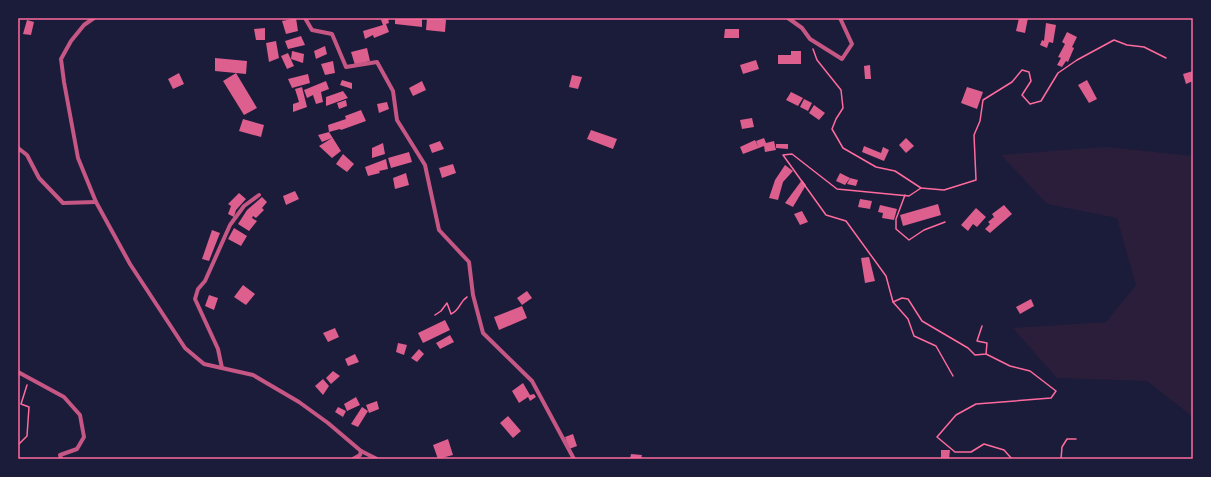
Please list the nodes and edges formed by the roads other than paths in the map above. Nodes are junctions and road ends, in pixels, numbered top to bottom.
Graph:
1 (94, 18) edge
2 (305, 18) edge
3 (788, 18) edge
4 (840, 18) edge
5 (18, 148) edge
6 (259, 195) dead end
7 (96, 202) junction
8 (222, 368) junction
9 (18, 372) edge
10 (361, 451) junction
11 (61, 459) edge
12 (353, 459) edge
13 (377, 459) edge
14 (574, 459) edge

1 - 7 street
2 - 14 street
3 - 4 street
5 - 7 street
6 - 8 street
7 - 8 street
8 - 10 street
9 - 11 street
10 - 12 street
10 - 13 street

